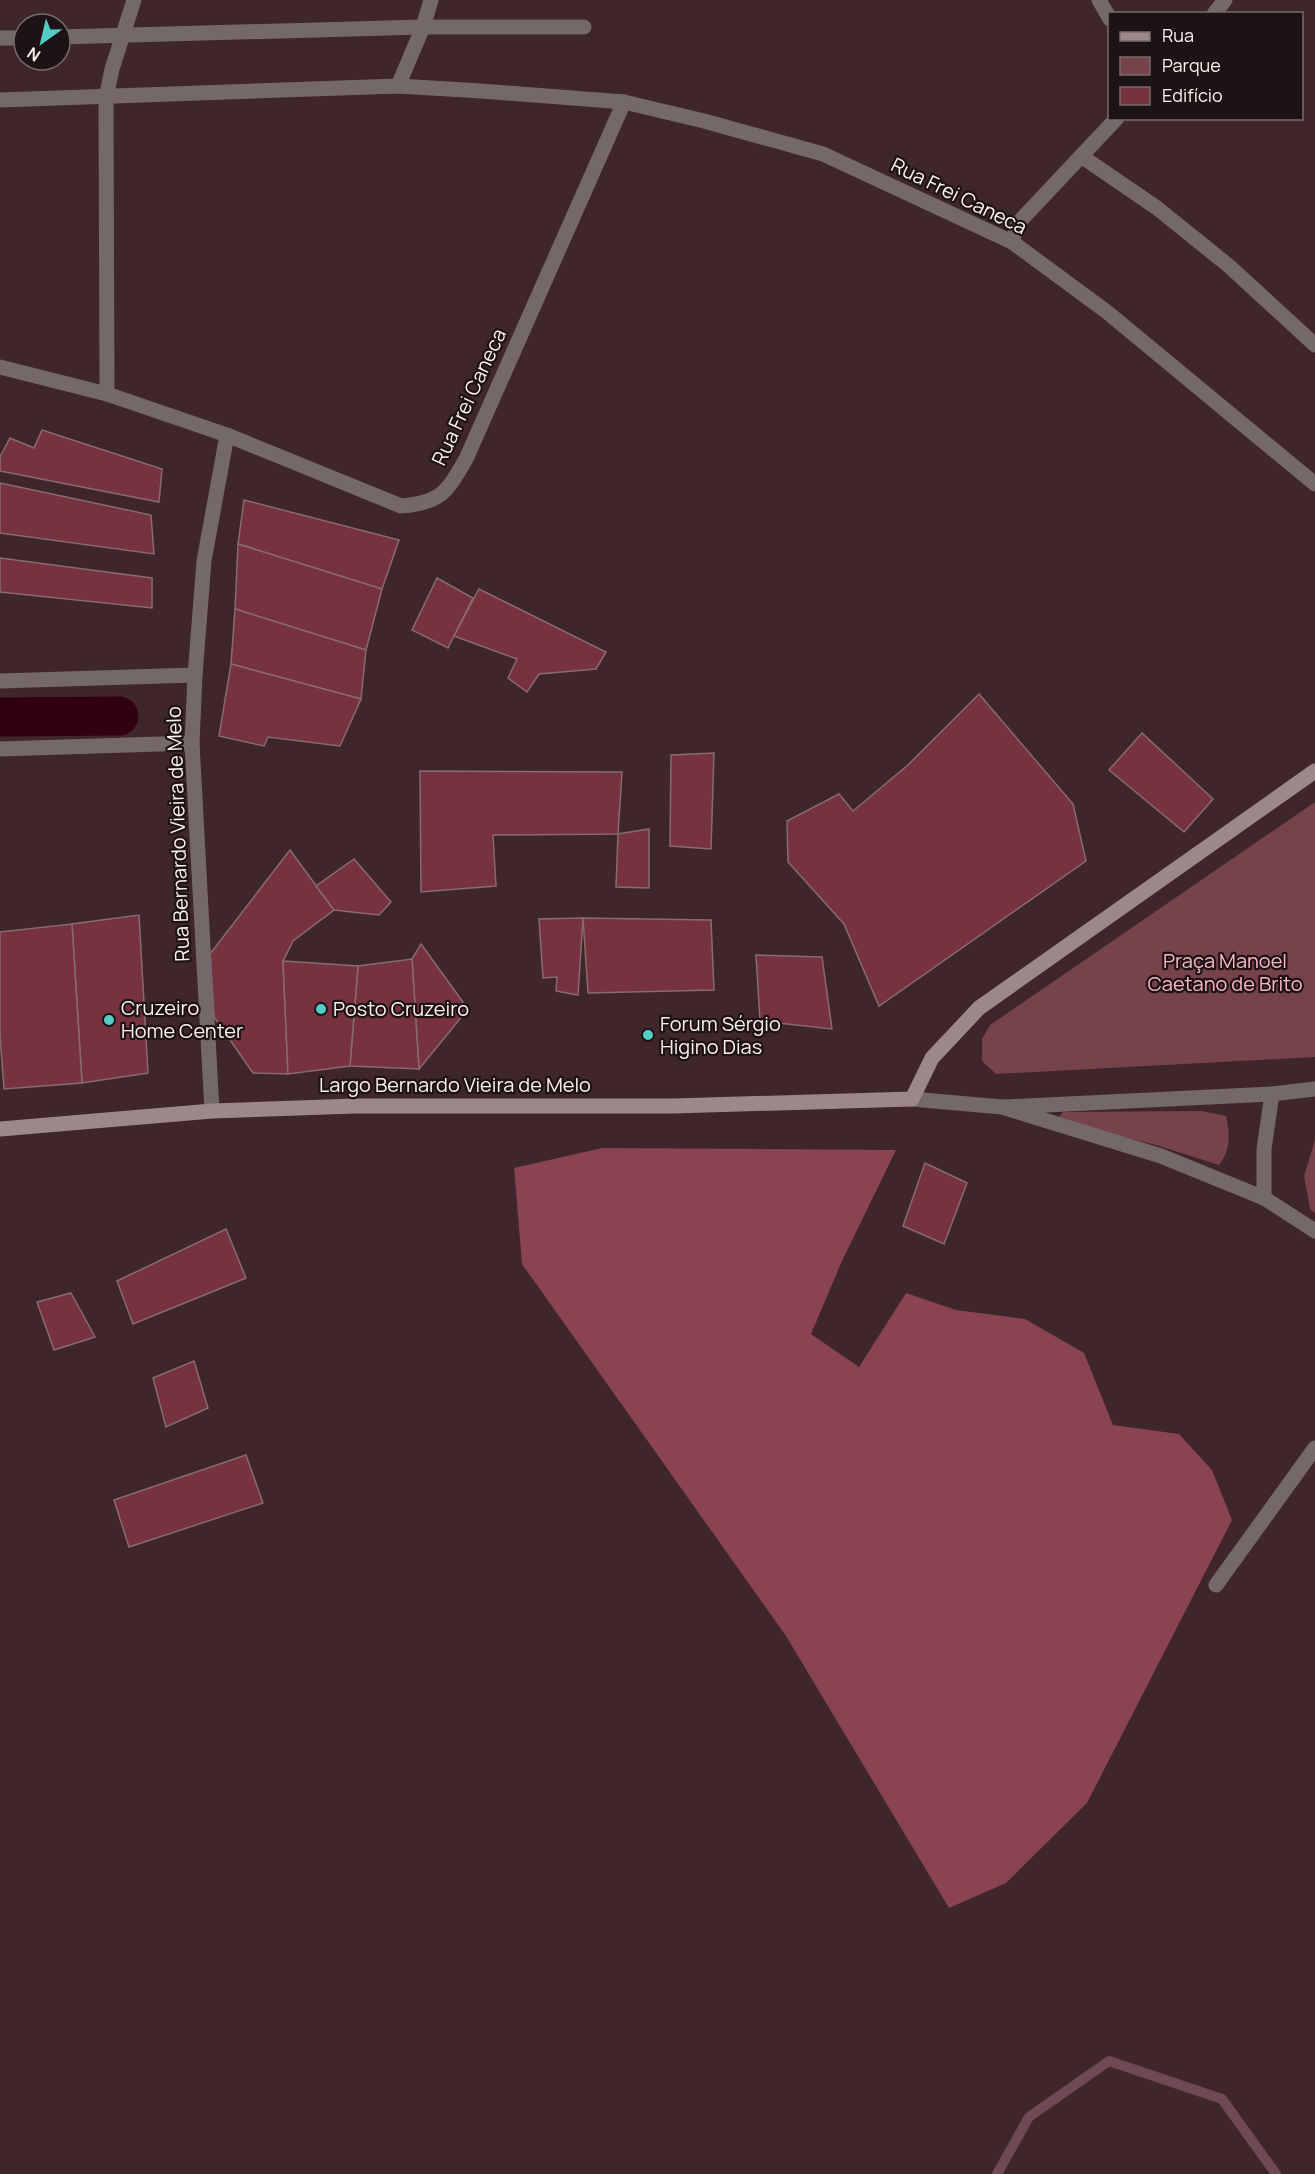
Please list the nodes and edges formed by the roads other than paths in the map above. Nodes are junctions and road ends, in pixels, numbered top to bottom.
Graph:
1 (134, 0) edge
2 (431, 0) edge
3 (1099, 0) edge
4 (1225, 0) edge
5 (1216, 12) edge
6 (1108, 16) edge
7 (423, 27) junction
8 (584, 27) dead end
9 (124, 36) junction
10 (72, 37) edge
11 (398, 86) junction
12 (106, 98) junction
13 (0, 100) edge
14 (624, 102) junction
15 (1116, 120) edge
16 (1081, 156) junction
17 (1012, 242) junction
18 (1315, 345) edge
19 (0, 368) edge
20 (107, 394) junction
21 (227, 435) junction
22 (1315, 484) edge
23 (195, 675) junction
24 (0, 681) edge
25 (192, 743) junction
26 (0, 748) edge
27 (1315, 771) edge
28 (1315, 1089) edge
29 (1272, 1094) junction
30 (912, 1099) junction
31 (1002, 1107) junction
32 (212, 1111) junction
33 (0, 1129) edge
34 (1264, 1198) junction
35 (1315, 1231) edge
36 (1315, 1448) edge
37 (1216, 1585) dead end

1 - 9 street
2 - 7 street
3 - 6 street
4 - 5 street
7 - 8 street
7 - 9 street
7 - 11 street
9 - 10 street
9 - 12 street
11 - 12 street, Rua Frei Caneca
11 - 14 street, Rua Frei Caneca
12 - 13 street, Rua Frei Caneca
12 - 20 street
14 - 17 street, Rua Frei Caneca
14 - 21 street, Rua Frei Caneca
15 - 16 street
16 - 17 street
16 - 18 street
17 - 22 street, Rua Frei Caneca
19 - 20 street
20 - 21 street
21 - 23 street, Rua Bernardo Vieira de Melo
23 - 24 street
23 - 25 street, Rua Bernardo Vieira de Melo
25 - 26 street
25 - 32 street, Rua Bernardo Vieira de Melo
27 - 30 main road
28 - 29 street
29 - 31 street
29 - 34 street
30 - 31 street
30 - 32 main road, Largo Bernardo Vieira de Melo
31 - 34 street
32 - 33 main road, Largo Bernardo Vieira de Melo
34 - 35 street
36 - 37 street

